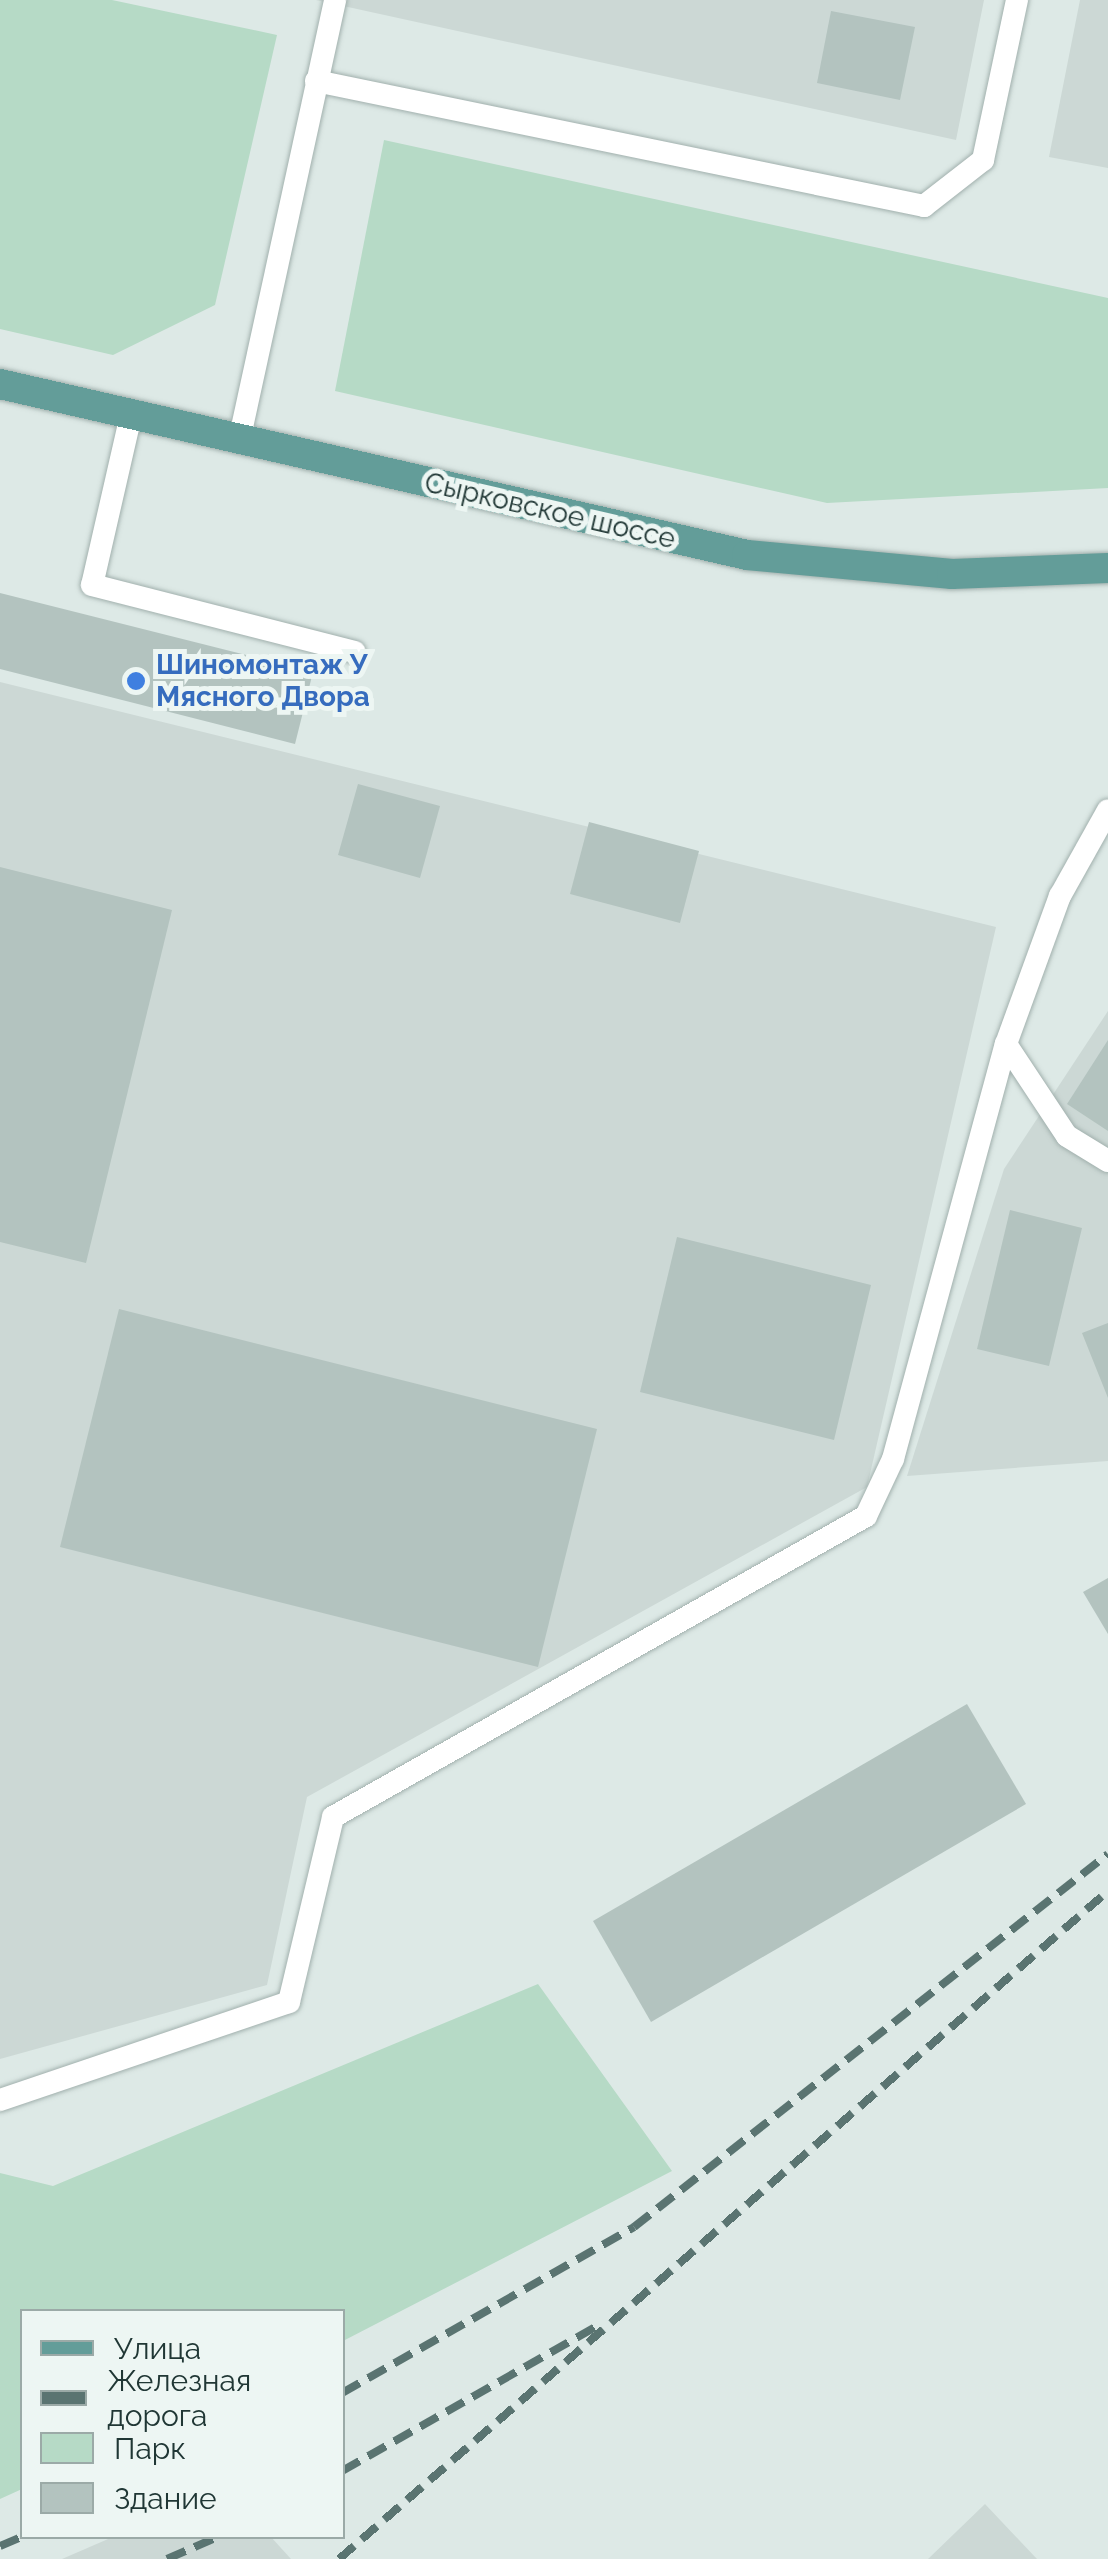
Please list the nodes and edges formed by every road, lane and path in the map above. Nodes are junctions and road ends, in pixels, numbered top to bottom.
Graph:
1 (335, 0) edge
2 (1018, 0) edge
3 (316, 82) junction
4 (0, 384) edge
5 (131, 416) junction
6 (239, 441) junction
7 (1108, 568) edge
8 (355, 652) dead end
9 (1108, 810) edge
10 (1006, 1044) junction
11 (1108, 1161) edge
12 (0, 2100) edge

1 - 3 lane
2 - 3 lane
3 - 6 lane
4 - 5 main road, Сырковское шоссе
5 - 6 main road, Сырковское шоссе
5 - 8 lane
6 - 7 main road, Сырковское шоссе
9 - 10 lane
10 - 11 lane
10 - 12 lane

